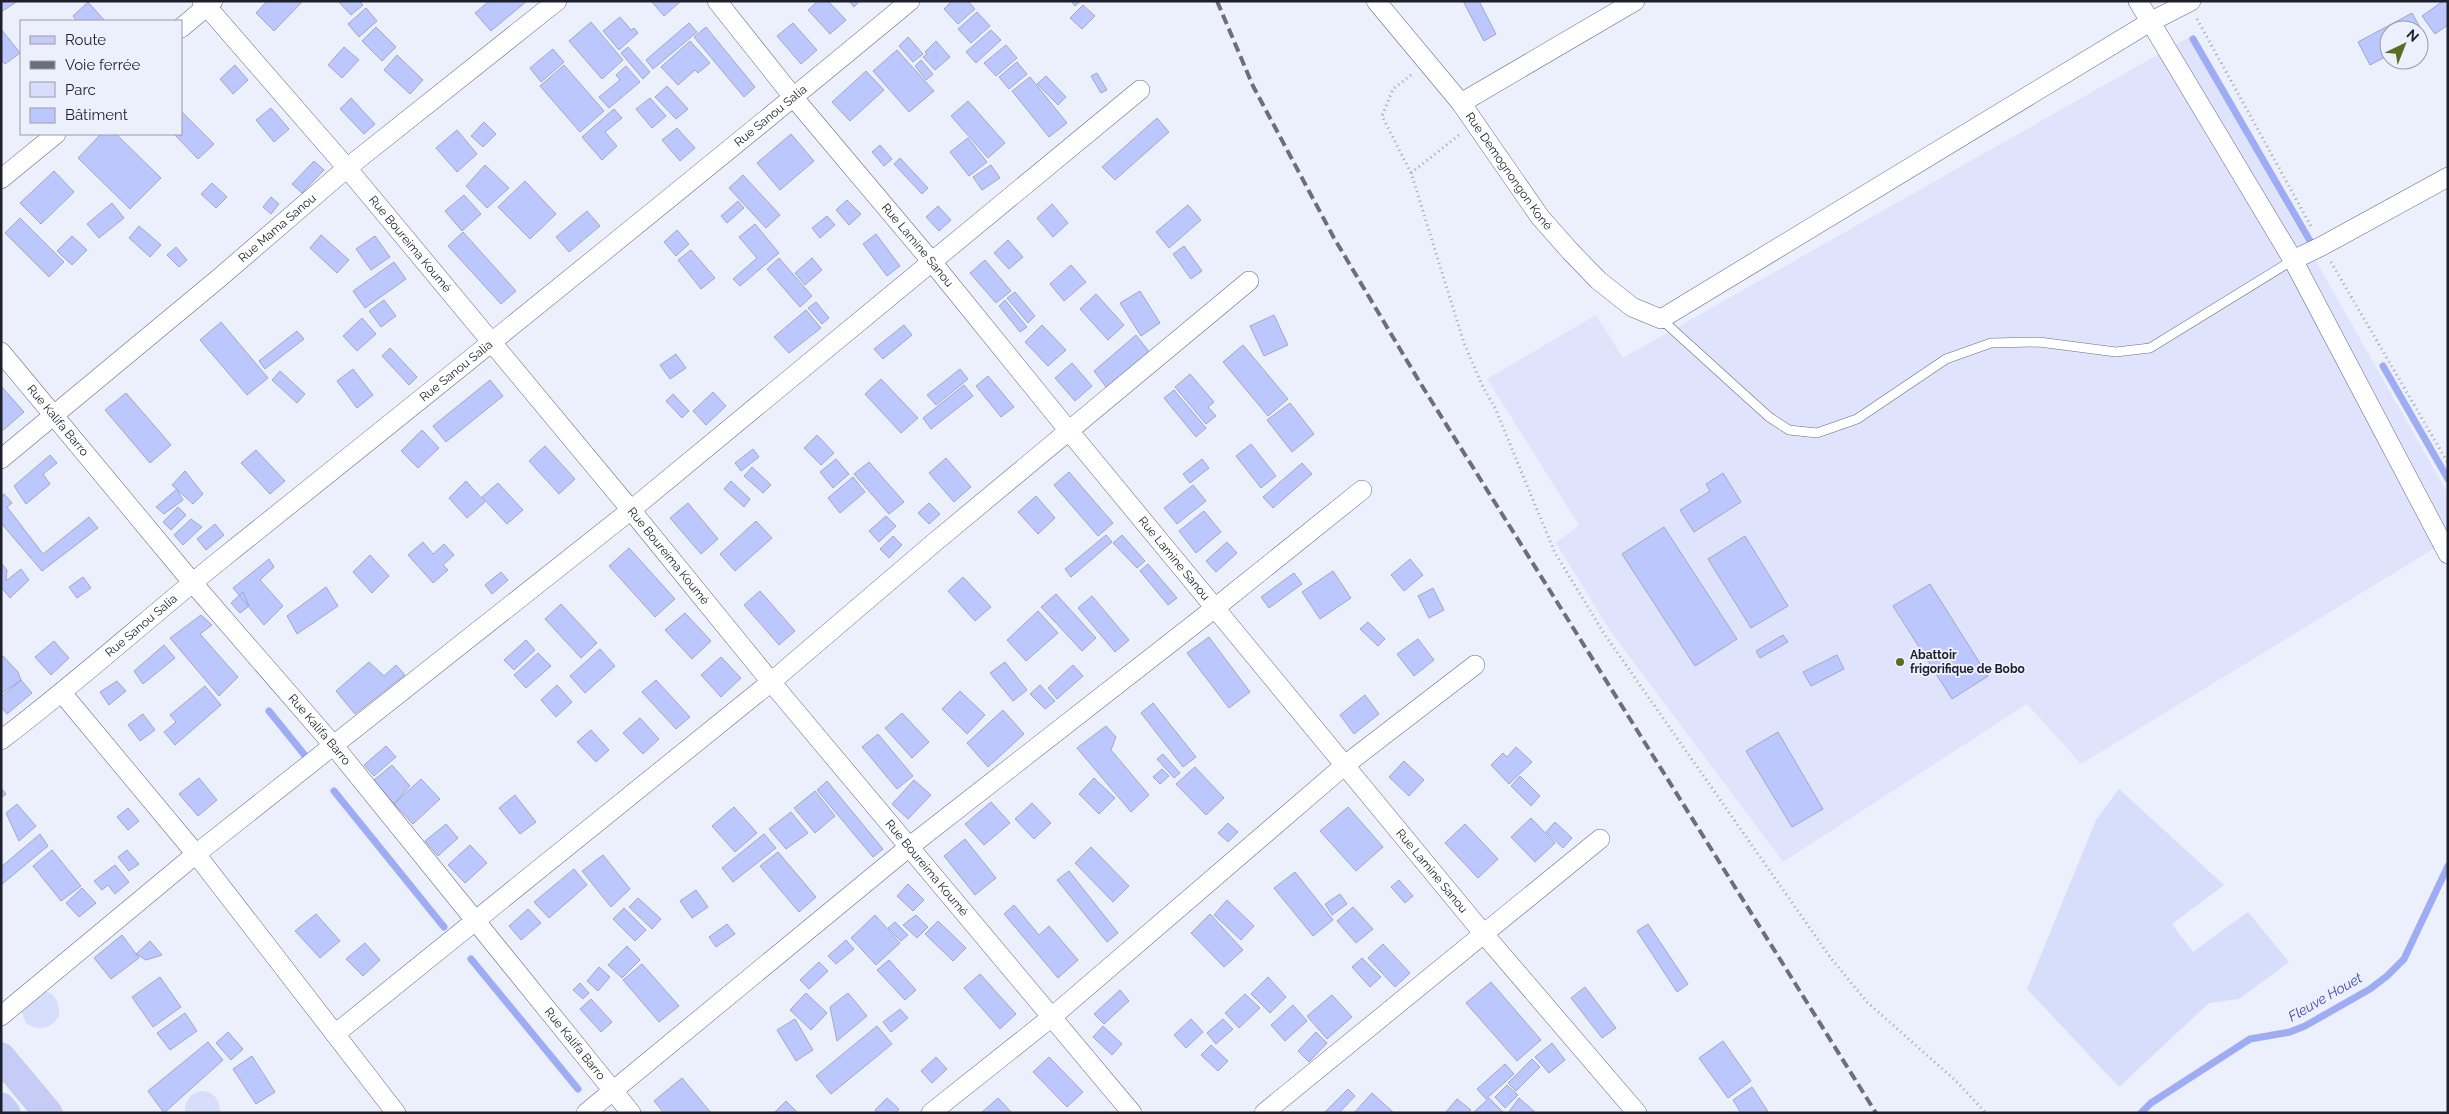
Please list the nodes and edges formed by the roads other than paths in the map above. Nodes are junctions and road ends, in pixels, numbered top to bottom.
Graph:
1 (557, 1) edge
2 (717, 1) edge
3 (910, 1) edge
4 (1376, 1) edge
5 (1635, 1) edge
6 (2138, 1) edge
7 (2191, 1) edge
8 (207, 3) edge
9 (2150, 22) junction
10 (182, 27) edge
11 (1140, 90) dead end
12 (794, 98) junction
13 (1461, 103) junction
14 (55, 135) edge
15 (347, 168) junction
16 (2448, 178) edge
17 (1, 179) edge
18 (2293, 260) junction
19 (932, 262) junction
20 (1250, 281) dead end
21 (1661, 319) junction
22 (492, 343) junction
23 (1, 352) edge
24 (54, 417) junction
25 (1069, 431) junction
26 (1, 459) edge
27 (1362, 490) dead end
28 (631, 510) junction
29 (2442, 528) edge
30 (2448, 554) edge
31 (192, 582) junction
32 (1215, 608) junction
33 (1475, 665) dead end
34 (771, 682) junction
35 (62, 693) junction
36 (1, 740) edge
37 (334, 746) junction
38 (1345, 765) junction
39 (1600, 839) dead end
40 (909, 848) junction
41 (196, 854) junction
42 (475, 921) junction
43 (1483, 933) junction
44 (1, 1016) edge
45 (1053, 1016) junction
46 (335, 1034) junction
47 (1, 1057) edge
48 (613, 1090) junction
49 (1, 1107) edge
50 (1631, 1110) edge
51 (6, 1113) edge
52 (48, 1113) edge
53 (396, 1113) edge
54 (586, 1113) edge
55 (631, 1113) edge
56 (931, 1113) edge
57 (1132, 1113) edge
58 (1264, 1113) edge

1 - 15 street, Rue Mama Sanou
2 - 12 street, Rue Lamine Sanou
3 - 12 street, Rue Sanou Salia
4 - 13 street, Rue Demognongon Koné
5 - 13 street
6 - 9 street
7 - 9 street
8 - 10 street
8 - 15 street, Rue Boureima Koumé
9 - 18 street
9 - 21 street
11 - 19 street
12 - 19 street, Rue Lamine Sanou
12 - 22 street, Rue Sanou Salia
13 - 21 street, Rue Demognongon Koné
14 - 17 street
15 - 22 street, Rue Boureima Koumé
15 - 24 street, Rue Mama Sanou
16 - 18 street
18 - 21 lane
18 - 29 street
19 - 25 street, Rue Lamine Sanou
19 - 28 street
20 - 25 street
22 - 28 street, Rue Boureima Koumé
22 - 31 street, Rue Sanou Salia
23 - 24 street, Rue Kalifa Barro
24 - 26 street, Rue Mama Sanou
24 - 31 street, Rue Kalifa Barro
25 - 32 street, Rue Lamine Sanou
25 - 34 street
27 - 32 street
28 - 34 street, Rue Boureima Koumé
28 - 37 street
29 - 30 street
31 - 35 street, Rue Sanou Salia
31 - 37 street, Rue Kalifa Barro
32 - 38 street, Rue Lamine Sanou
32 - 40 street
33 - 38 street
34 - 40 street, Rue Boureima Koumé
34 - 42 street
35 - 36 street, Rue Sanou Salia
35 - 41 street
37 - 41 street
37 - 42 street, Rue Kalifa Barro
38 - 43 street, Rue Lamine Sanou
38 - 45 street
39 - 43 street
40 - 45 street, Rue Boureima Koumé
40 - 48 street
41 - 44 street
41 - 46 street
42 - 46 street
42 - 48 street, Rue Kalifa Barro
43 - 50 street, Rue Lamine Sanou
43 - 58 street
45 - 56 street
45 - 57 street, Rue Boureima Koumé
46 - 53 street
47 - 52 main road
48 - 54 street
48 - 55 street, Rue Kalifa Barro
49 - 51 main road

